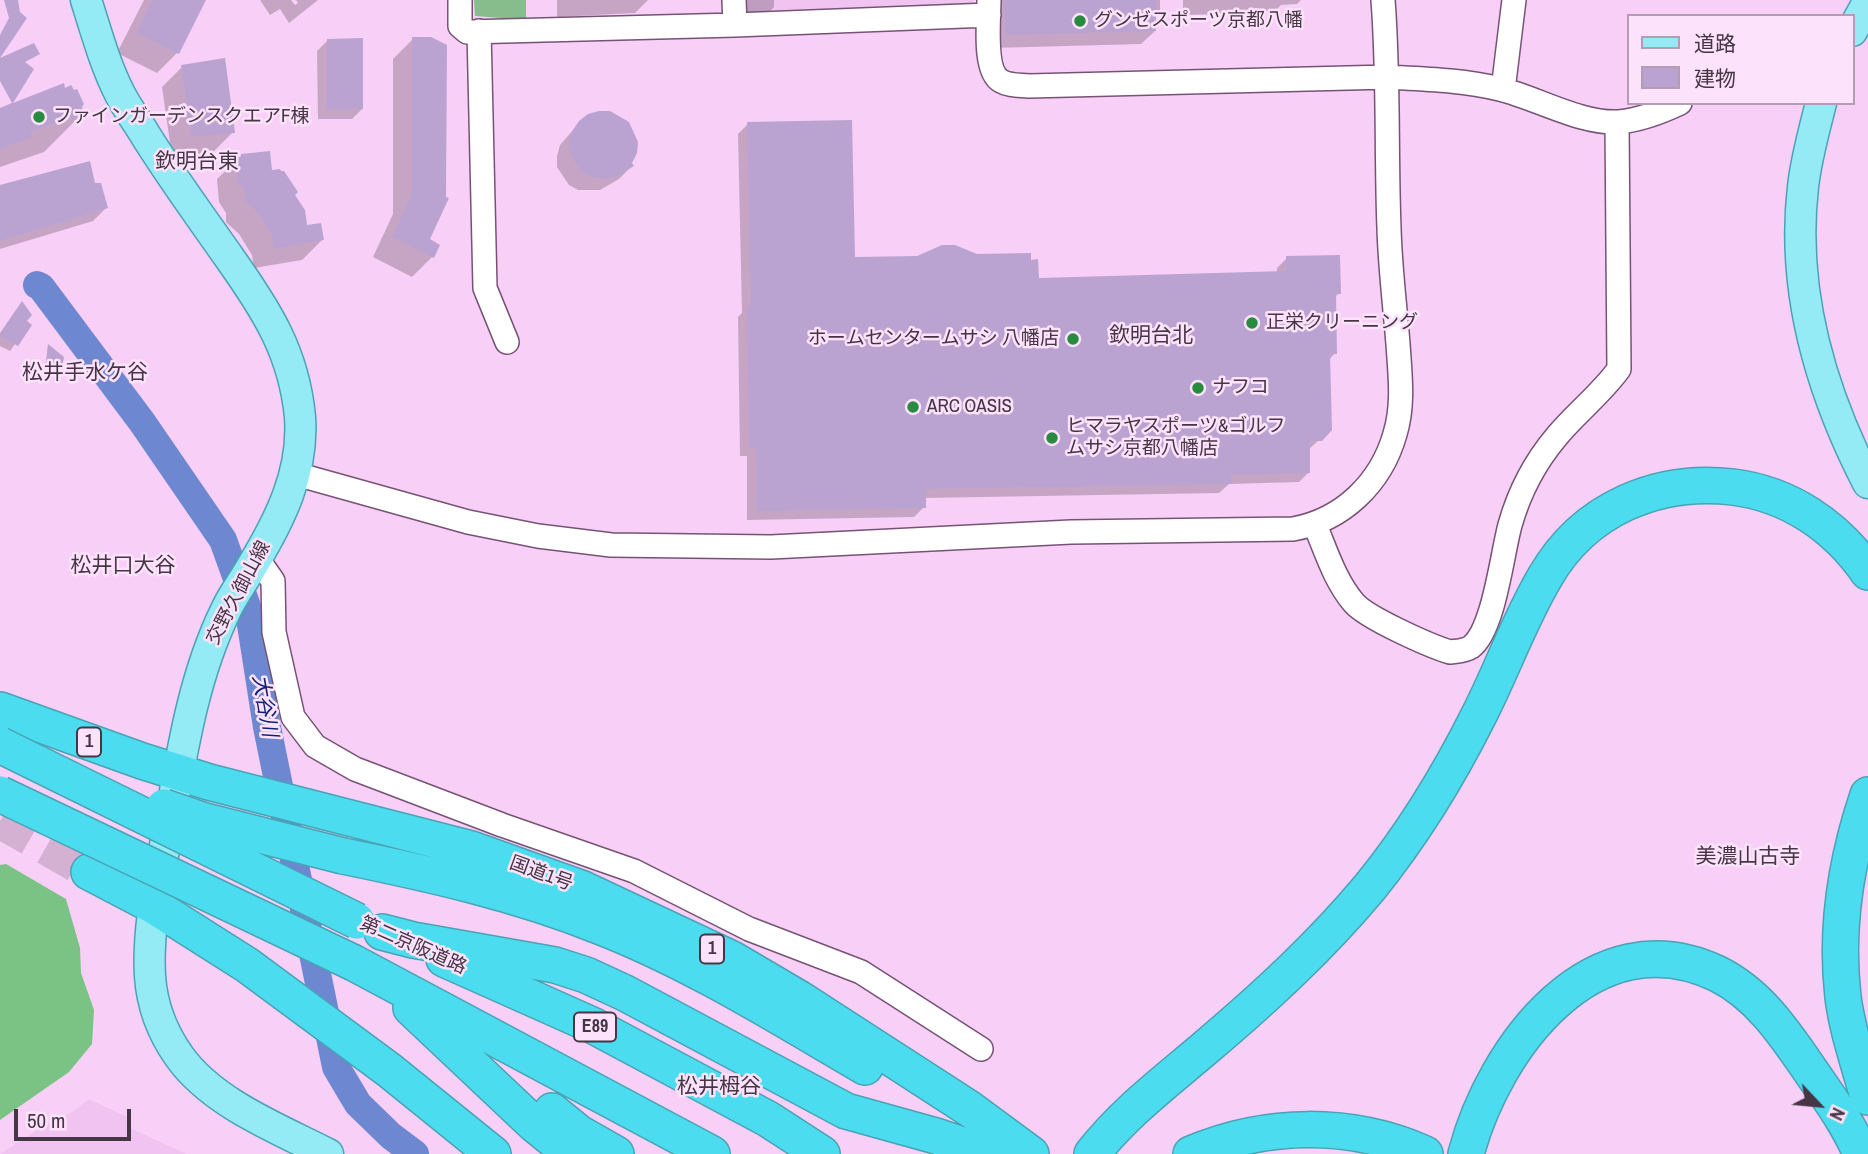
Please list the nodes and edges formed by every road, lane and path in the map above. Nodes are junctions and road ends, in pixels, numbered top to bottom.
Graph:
1 (86, 0) edge
2 (460, 0) edge
3 (734, 0) edge
4 (1383, 0) edge
5 (1514, 0) edge
6 (1868, 2) edge
7 (989, 8) edge
8 (735, 25) junction
9 (1854, 27) edge
10 (479, 31) junction
11 (1388, 77) junction
12 (1503, 90) junction
13 (1675, 105) edge
14 (1820, 105) edge
15 (1616, 122) junction
16 (507, 342) dead end
17 (296, 474) junction
18 (1868, 483) edge
19 (1315, 525) junction
20 (254, 564) junction
21 (1868, 572) edge
22 (0, 710) edge
23 (0, 738) edge
24 (0, 745) edge
25 (179, 772) junction
26 (0, 794) edge
27 (1868, 795) edge
28 (0, 818) edge
29 (89, 872) tunnel mouth
30 (154, 906) junction
31 (232, 906) junction
32 (370, 926) junction
33 (390, 983) junction
34 (423, 1000) junction
35 (982, 1049) dead end
36 (1868, 1097) edge
37 (1100, 1144) edge
38 (328, 1154) edge
39 (493, 1154) edge
40 (570, 1154) edge
41 (615, 1154) edge
42 (712, 1154) edge
43 (822, 1154) edge
44 (989, 1154) edge
45 (998, 1154) edge
46 (1031, 1154) edge
47 (1191, 1154) edge
48 (1426, 1154) edge
49 (1466, 1154) edge
50 (1861, 1154) edge

1 - 17 main road, 交野久御山線
2 - 10 street
3 - 8 street
4 - 11 street
5 - 12 street
6 - 9 main road
7 - 8 street
7 - 11 street
8 - 10 street
10 - 16 street
11 - 12 street
11 - 19 street
12 - 15 street
13 - 15 street
14 - 18 main road
15 - 19 street
17 - 19 street
17 - 20 main road, 交野久御山線
20 - 25 main road, 交野久御山線
20 - 35 street
21 - 37 highway
22 - 25 highway, 国道1号 / 1
23 - 45 highway, bridge
24 - 32 highway, 第二京阪道路 / E89, bridge
25 - 30 main road, 交野久御山線
25 - 46 highway, 国道1号 / 1
26 - 31 highway, 第二京阪道路, bridge
27 - 36 highway
28 - 31 highway, bridge
29 - 30 highway
30 - 38 main road, 交野久御山線
30 - 39 highway
31 - 33 highway, 第二京阪道路, bridge
32 - 43 highway, 第二京阪道路 / E89
32 - 44 highway
33 - 34 highway, 第二京阪道路
33 - 40 highway
34 - 41 highway
34 - 42 highway, 第二京阪道路
47 - 48 highway
49 - 50 highway

